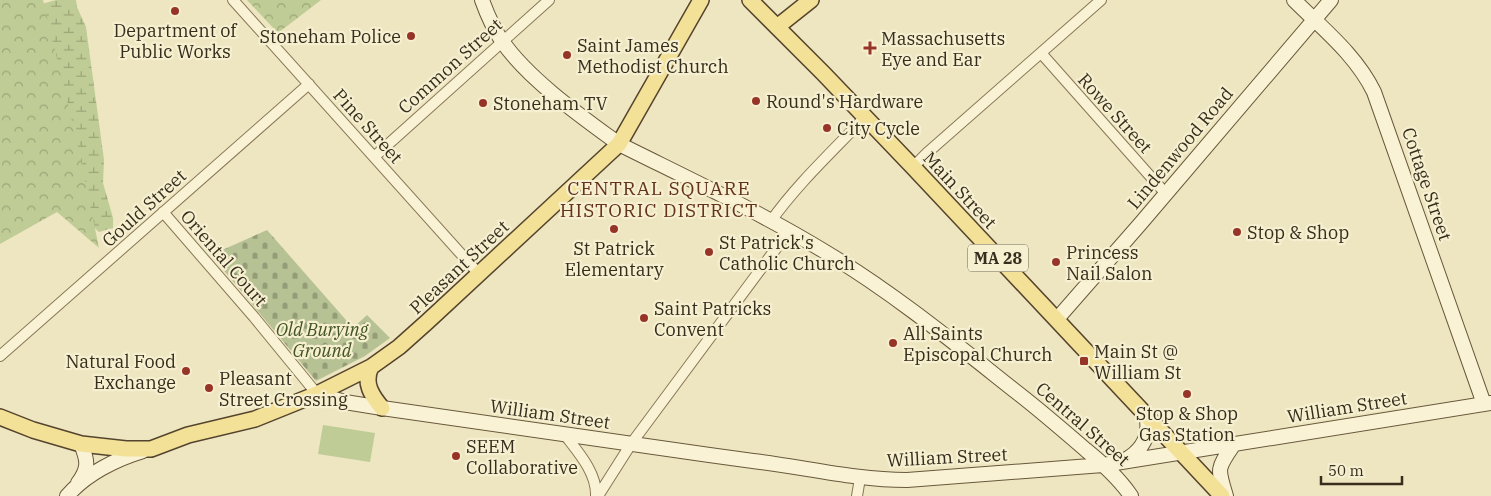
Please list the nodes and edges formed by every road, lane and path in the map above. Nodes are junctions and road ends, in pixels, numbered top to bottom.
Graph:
1 (233, 0) edge
2 (482, 0) edge
3 (549, 0) edge
4 (702, 0) edge
5 (750, 0) edge
6 (811, 0) edge
7 (1101, 0) edge
8 (1294, 0) edge
9 (1331, 0) edge
10 (1314, 20) junction
11 (777, 27) junction
12 (502, 42) junction
13 (1041, 53) junction
14 (309, 84) junction
15 (865, 118) junction
16 (619, 144) junction
17 (374, 157) junction
18 (913, 167) junction
19 (1166, 194) junction
20 (163, 212) junction
21 (772, 221) junction
22 (790, 231) junction
23 (479, 274) junction
24 (1056, 320) junction
25 (0, 356) edge
26 (371, 367) junction
27 (318, 394) junction
28 (1488, 403) edge
29 (382, 408) junction
30 (1146, 415) junction
31 (0, 417) edge
32 (565, 435) junction
33 (81, 444) junction
34 (631, 444) junction
35 (1234, 444) junction
36 (151, 449) junction
37 (1181, 453) junction
38 (1120, 462) junction
39 (1103, 465) junction
40 (860, 478) junction
41 (70, 492) edge
42 (597, 496) edge
43 (857, 496) edge
44 (1131, 496) edge
45 (1222, 496) edge
46 (1226, 496) edge

1 - 14 street, Pine Street
2 - 12 street, Central Street
3 - 12 street, Common Street
4 - 16 main road, Pleasant Street
5 - 11 main road, Main Street / MA 28
6 - 11 main road
7 - 13 street
8 - 10 street, Cottage Street
9 - 10 street, Lindenwood Road
10 - 19 street, Lindenwood Road
10 - 28 street, Cottage Street
11 - 15 main road, Main Street / MA 28
12 - 16 street, Central Street
12 - 17 street, Common Street
13 - 18 street
13 - 19 street, Rowe Street
14 - 17 street, Pine Street
14 - 20 street, Gould Street
15 - 18 main road, Main Street / MA 28
15 - 21 street
16 - 21 street, Central Street
16 - 23 main road, Pleasant Street
17 - 23 street, Pine Street
18 - 24 main road, Main Street / MA 28
19 - 24 street, Lindenwood Road
20 - 25 street, Gould Street
20 - 27 street, Oriental Court
21 - 22 street, Central Street
22 - 34 street
22 - 39 street, Central Street
23 - 26 main road, Pleasant Street
24 - 30 main road, Main Street / MA 28
26 - 27 main road, Pleasant Street
26 - 29 main road
27 - 29 street, William Street
27 - 36 main road, Pleasant Street
28 - 35 street, William Street
29 - 32 street, William Street
30 - 37 main road, Main Street / MA 28
30 - 38 street
31 - 33 main road, Pleasant Street
32 - 34 street, William Street
32 - 42 street
33 - 36 main road, Pleasant Street
33 - 41 street
34 - 40 street, William Street
34 - 42 street
35 - 37 street, William Street
35 - 46 street
36 - 41 street, Pleasant Street
37 - 38 street, William Street
37 - 45 main road, Main Street / MA 28
38 - 39 street, William Street
39 - 40 street, William Street
39 - 44 street, Central Street
40 - 43 street

